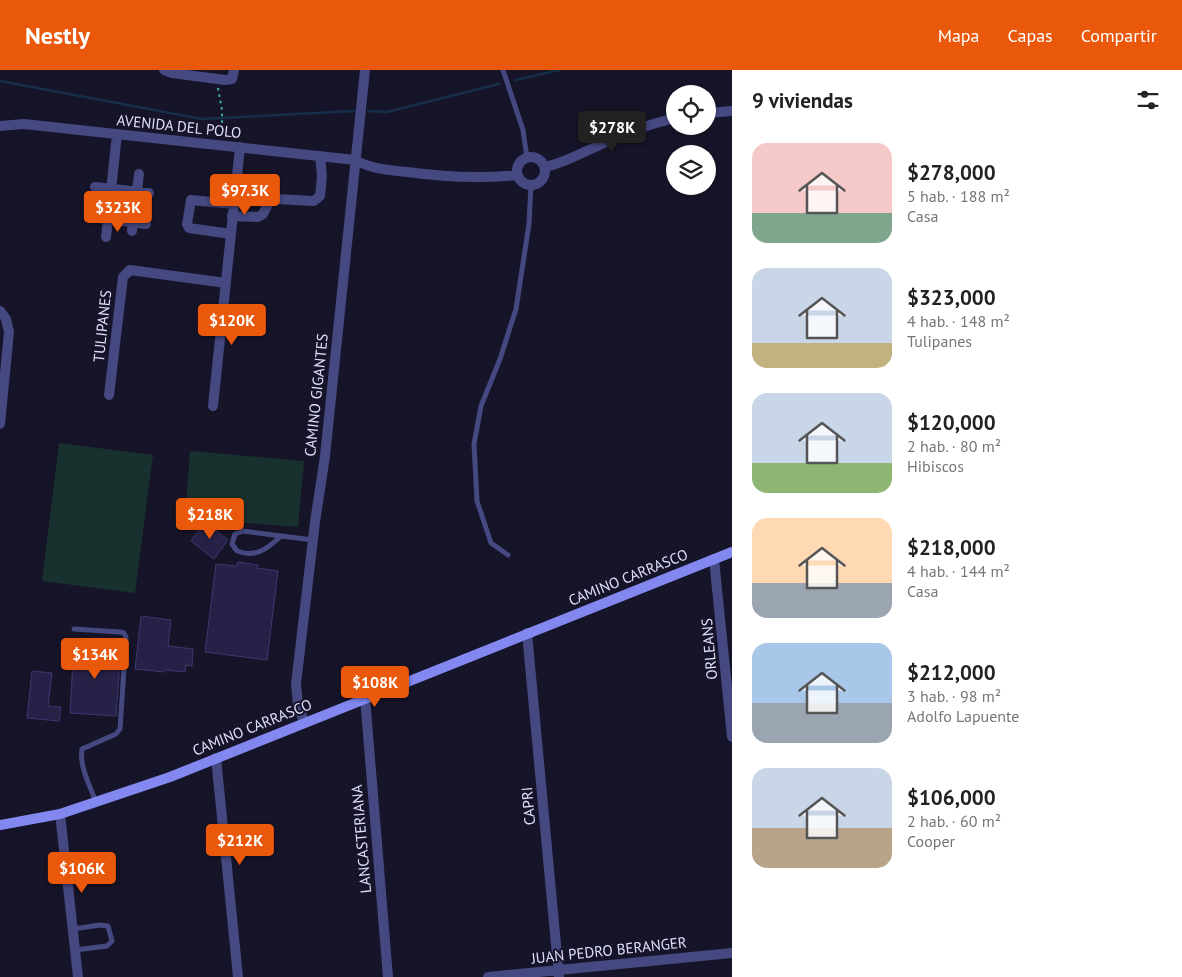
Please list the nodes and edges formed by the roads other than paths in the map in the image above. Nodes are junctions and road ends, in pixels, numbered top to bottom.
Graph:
1 (164, 70) edge
2 (365, 70) edge
3 (502, 70) edge
4 (233, 75) edge
5 (732, 111) edge
6 (716, 112) edge
7 (666, 120) edge
8 (0, 126) edge
9 (117, 134) junction
10 (240, 147) junction
11 (320, 156) junction
12 (527, 158) junction
13 (355, 160) junction
14 (544, 167) junction
15 (139, 174) dead end
16 (518, 175) junction
17 (530, 185) junction
18 (95, 187) dead end
19 (111, 188) junction
20 (137, 191) junction
21 (149, 193) dead end
22 (233, 204) junction
23 (232, 216) junction
24 (92, 217) dead end
25 (108, 219) junction
26 (146, 224) dead end
27 (133, 227) junction
28 (231, 234) junction
29 (106, 237) dead end
30 (226, 283) junction
31 (0, 311) edge
32 (110, 395) dead end
33 (213, 406) dead end
34 (0, 424) edge
35 (281, 536) junction
36 (313, 540) junction
37 (732, 552) edge
38 (508, 555) dead end
39 (714, 559) junction
40 (74, 629) dead end
41 (527, 633) junction
42 (365, 698) junction
43 (304, 722) junction
44 (732, 737) edge
45 (216, 758) junction
46 (96, 802) junction
47 (60, 814) junction
48 (0, 825) edge
49 (73, 929) junction
50 (75, 950) junction
51 (732, 953) edge
52 (559, 974) edge
53 (78, 977) edge
54 (238, 977) edge
55 (388, 977) edge
56 (488, 977) edge

1 - 4 street
2 - 13 street, CAMINO GIGANTES
3 - 12 lane
5 - 6 street
7 - 14 street
8 - 9 street, AVENIDA DEL POLO
9 - 10 street, AVENIDA DEL POLO
9 - 19 street
10 - 11 street, AVENIDA DEL POLO
10 - 22 street
11 - 13 street, AVENIDA DEL POLO
11 - 23 street
12 - 14 street
12 - 16 street
13 - 16 street, AVENIDA DEL POLO
13 - 36 street, CAMINO GIGANTES
14 - 17 street
15 - 20 street
16 - 17 street
17 - 38 lane
18 - 19 street
19 - 20 street
19 - 25 street
20 - 21 street
20 - 27 street
22 - 23 street
22 - 28 street
23 - 28 street
24 - 25 street
25 - 27 street
25 - 29 street
26 - 27 street
28 - 30 street
30 - 32 street, TULIPANES
30 - 33 street
31 - 34 street
35 - 35 lane
35 - 36 lane
36 - 43 street, CAMINO GIGANTES
37 - 39 main road, CAMINO CARRASCO
39 - 41 main road, CAMINO CARRASCO
39 - 44 street, ORLEANS
40 - 46 lane
41 - 42 main road, CAMINO CARRASCO
41 - 52 street, CAPRI
42 - 43 main road, CAMINO CARRASCO
42 - 55 street, LANCASTERIANA
43 - 45 main road, CAMINO CARRASCO
45 - 46 main road, CAMINO CARRASCO
45 - 54 street
46 - 47 main road, CAMINO CARRASCO
47 - 48 main road, CAMINO CARRASCO
47 - 49 street
49 - 50 street
49 - 50 lane
50 - 53 street
51 - 52 street, JUAN PEDRO BERANGER
52 - 56 street, JUAN PEDRO BERANGER

